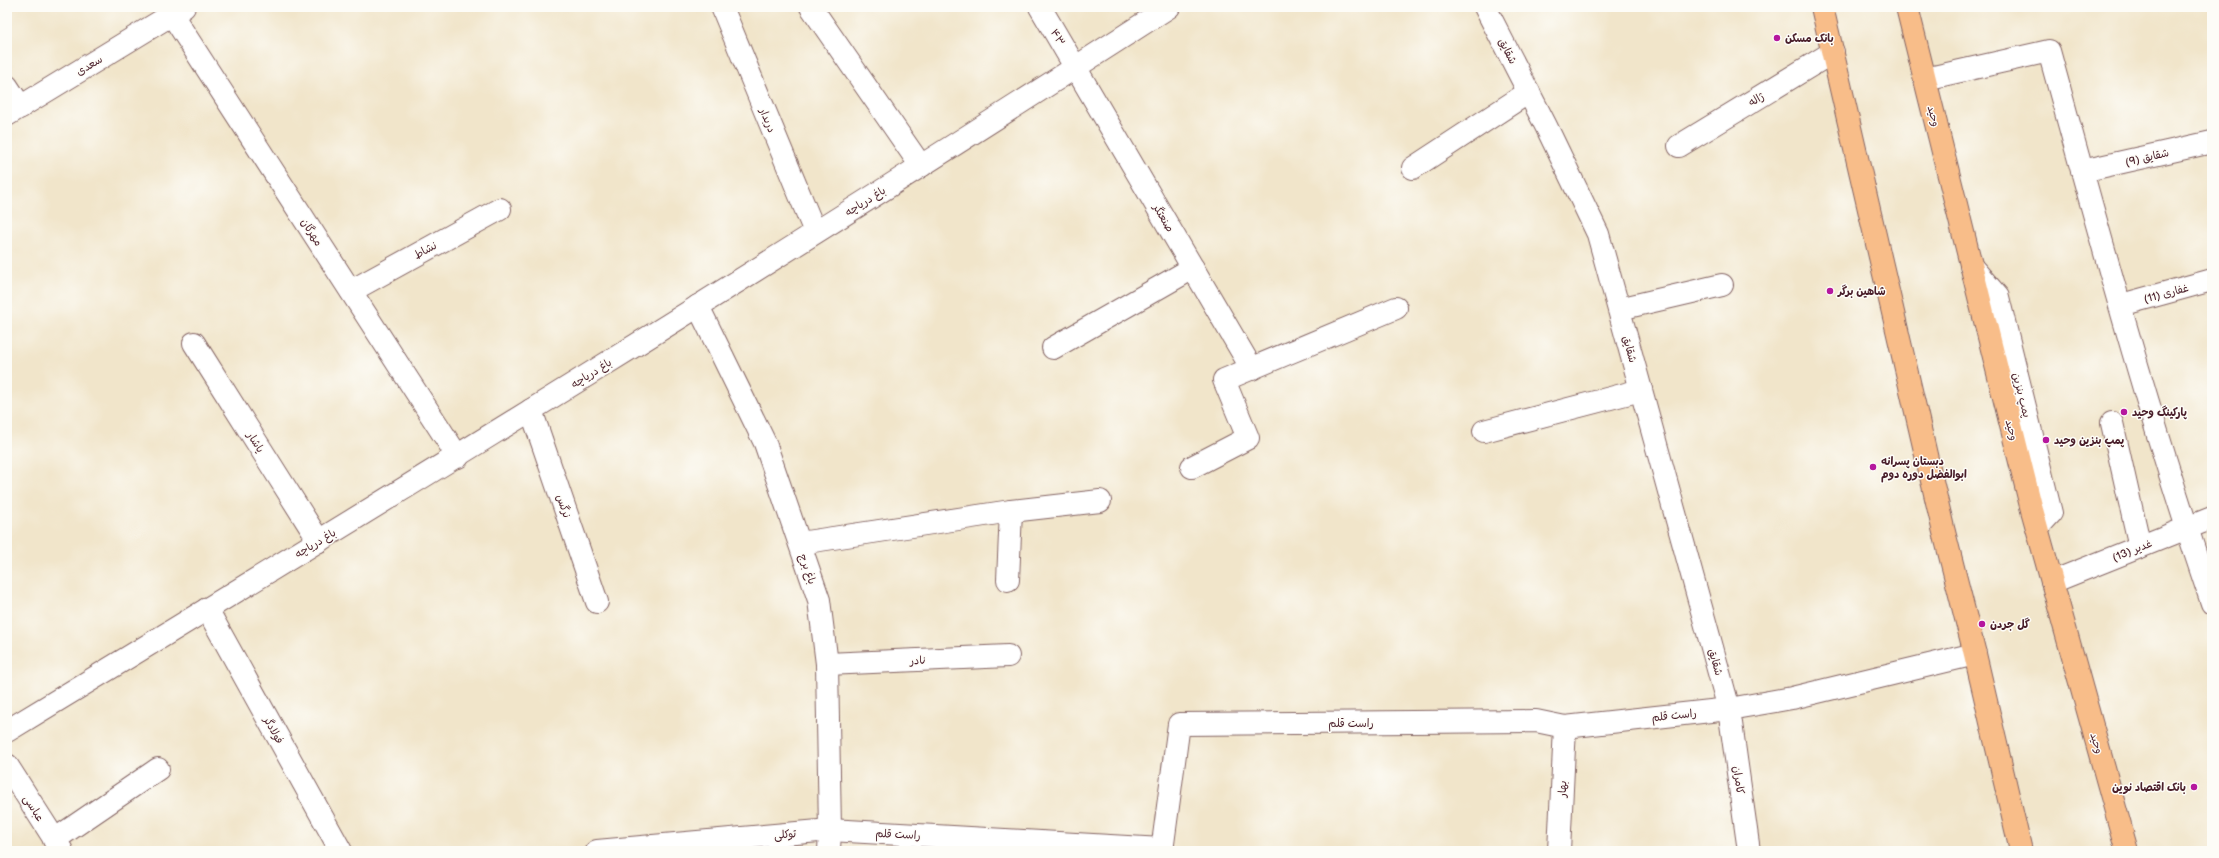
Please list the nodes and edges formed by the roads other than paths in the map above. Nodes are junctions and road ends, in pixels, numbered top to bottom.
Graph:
1 (722, 7) edge
2 (812, 7) edge
3 (1040, 7) edge
4 (1169, 7) edge
5 (1485, 7) edge
6 (1822, 7) edge
7 (1907, 7) edge
8 (174, 10) edge
9 (1833, 52) junction
10 (1076, 68) junction
11 (1925, 79) junction
12 (7, 86) edge
13 (1529, 92) junction
14 (14, 111) edge
15 (2212, 142) edge
16 (1679, 146) dead end
17 (921, 166) junction
18 (1413, 168) dead end
19 (2082, 171) junction
20 (500, 209) dead end
21 (815, 232) junction
22 (1193, 268) junction
23 (2212, 280) edge
24 (1722, 285) dead end
25 (351, 291) junction
26 (2121, 305) junction
27 (698, 306) junction
28 (1396, 308) dead end
29 (1619, 309) junction
30 (194, 343) dead end
31 (1053, 348) dead end
32 (1252, 369) junction
33 (1641, 390) junction
34 (531, 410) junction
35 (2112, 423) dead end
36 (1484, 431) dead end
37 (458, 457) junction
38 (1192, 467) dead end
39 (1100, 501) dead end
40 (1011, 511) junction
41 (2212, 518) edge
42 (2186, 527) junction
43 (318, 541) junction
44 (800, 543) junction
45 (2140, 547) junction
46 (1008, 580) dead end
47 (2052, 582) junction
48 (596, 602) dead end
49 (2212, 603) edge
50 (207, 609) junction
51 (1975, 654) junction
52 (1008, 656) dead end
53 (828, 664) junction
54 (1730, 709) junction
55 (1565, 727) junction
56 (7, 731) edge
57 (7, 765) edge
58 (158, 769) dead end
59 (830, 841) edge
60 (58, 845) edge
61 (1162, 850) edge
62 (341, 851) edge
63 (597, 851) edge
64 (1559, 851) edge
65 (1749, 851) edge
66 (2021, 851) edge
67 (2127, 851) edge

1 - 21 street, دربدار
2 - 17 street
3 - 10 street, ۴۳
4 - 10 street, باغ دریاچه
5 - 13 street, شقایق
6 - 9 main road
7 - 11 main road, وحید
8 - 14 street, سعدی
8 - 25 street, مهرگان
9 - 16 street, ژاله
9 - 51 main road
10 - 17 street, باغ دریاچه
10 - 22 street, صنعتگر
11 - 19 street
11 - 47 main road, وحید
12 - 14 street
13 - 18 street
13 - 29 street, شقایق
15 - 19 street, شقایق (9)
17 - 21 street, باغ دریاچه
19 - 26 street
20 - 25 street, نشاط
21 - 27 street, باغ دریاچه
22 - 31 street
22 - 32 street, صنعتگر
23 - 26 street, غفاری (11)
24 - 29 street
25 - 37 street, مهرگان
26 - 42 street
27 - 34 street, باغ دریاچه
27 - 44 street, باغ برج
28 - 32 street
29 - 33 street, شقایق
30 - 43 street, یاشار
32 - 38 street
33 - 36 street
33 - 54 street, شقایق
34 - 37 street, باغ دریاچه
34 - 48 street, نرگس
35 - 45 street
37 - 43 street, باغ دریاچه
39 - 40 street
40 - 44 street
40 - 46 street
41 - 42 street, غدیر (13)
42 - 45 street, غدیر (13)
42 - 49 street
43 - 50 street, باغ دریاچه
44 - 53 street, باغ برج
45 - 47 street, غدیر (13)
47 - 67 main road, وحید
50 - 56 street, باغ دریاچه
50 - 62 street, فولادگر
51 - 54 street, راست قلم
51 - 66 main road
52 - 53 street, نادر
53 - 59 street, باغ برج
54 - 55 street, راست قلم
54 - 65 street, کامران
55 - 61 street, راست قلم
55 - 64 street, بهار
57 - 60 street, عباسی
58 - 60 street
59 - 61 street, راست قلم
59 - 63 street, توکلی

